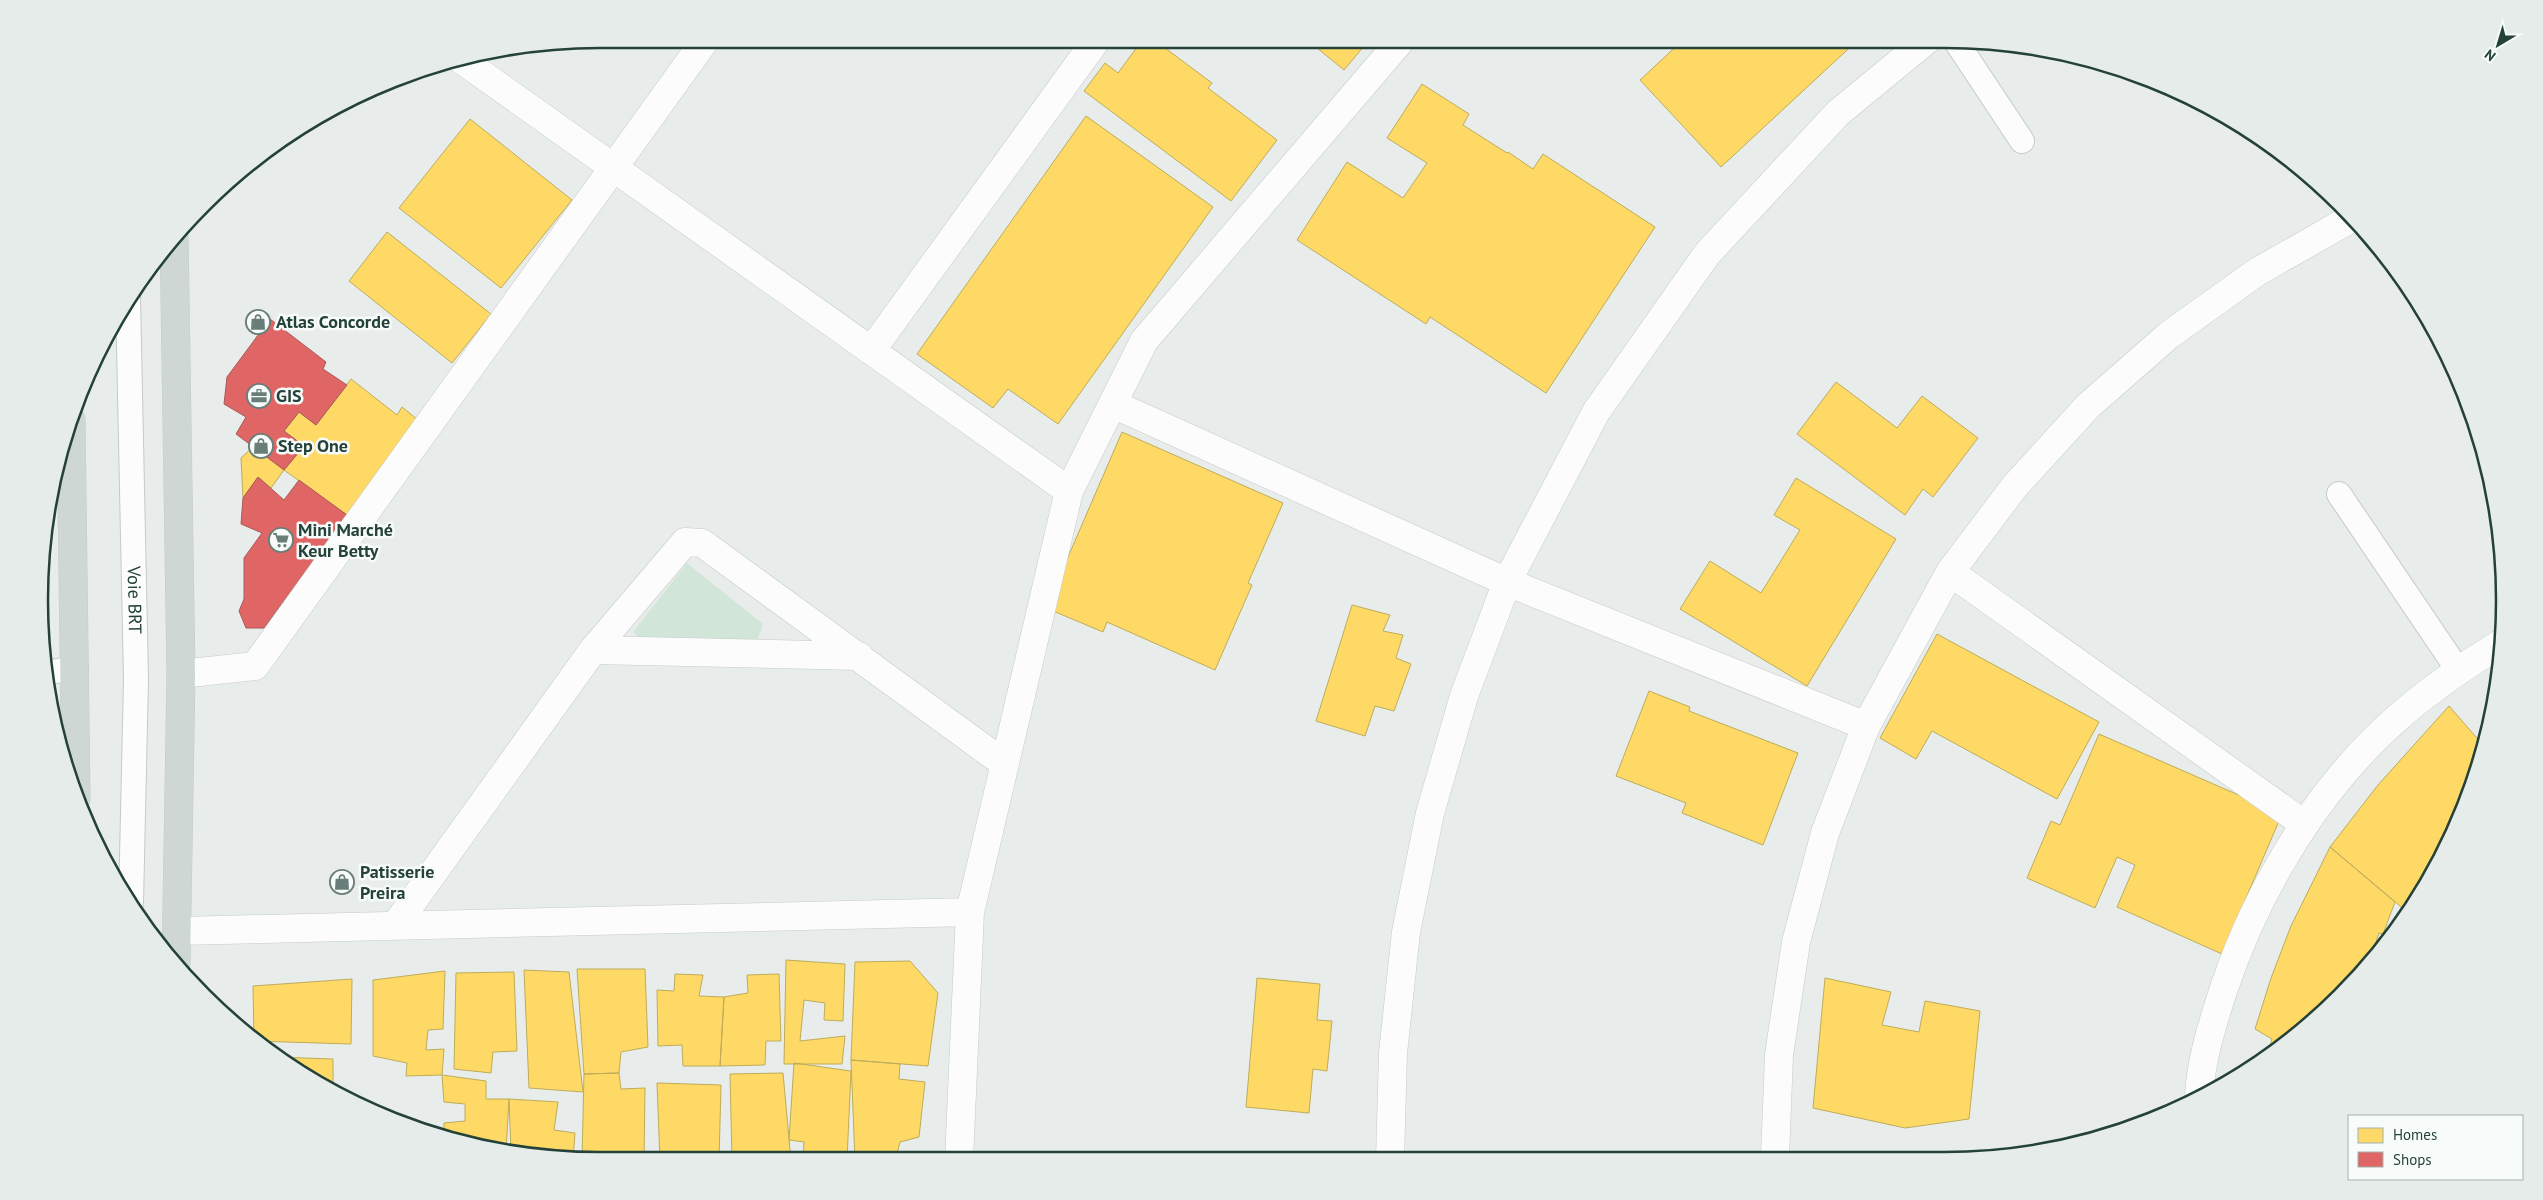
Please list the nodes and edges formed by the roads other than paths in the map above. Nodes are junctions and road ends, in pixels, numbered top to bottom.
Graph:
1 (700, 48) edge
2 (1090, 48) edge
3 (1394, 48) edge
4 (1917, 48) edge
5 (1961, 48) edge
6 (467, 64) edge
7 (2022, 141) dead end
8 (613, 168) junction
9 (2344, 220) edge
10 (174, 249) edge
11 (128, 314) edge
12 (871, 351) junction
13 (1112, 404) junction
14 (71, 440) edge
15 (1069, 491) junction
16 (2339, 494) dead end
17 (1950, 572) junction
18 (1507, 582) junction
19 (2493, 648) edge
20 (593, 650) junction
21 (859, 656) junction
22 (76, 668) junction
23 (2458, 670) junction
24 (52, 672) edge
25 (181, 674) junction
26 (1866, 726) junction
27 (1005, 764) junction
28 (76, 775) edge
29 (2304, 824) junction
30 (131, 891) edge
31 (970, 912) junction
32 (395, 926) junction
33 (178, 931) junction
34 (177, 954) edge
35 (2200, 1089) edge
36 (959, 1152) edge
37 (1390, 1152) edge
38 (1776, 1152) edge

1 - 8 street
2 - 12 street
3 - 13 street
4 - 18 street
5 - 7 lane
6 - 8 street
8 - 12 street
8 - 25 street
9 - 17 street
10 - 25 main road
11 - 30 lane, Voie BRT
12 - 15 street
13 - 15 street
13 - 18 street
14 - 22 main road
15 - 27 street
16 - 23 lane
17 - 26 street
17 - 29 street
18 - 26 street
18 - 37 street
19 - 23 street
20 - 21 street
20 - 21 street
20 - 32 street
21 - 27 street
22 - 24 lane
22 - 28 main road
23 - 29 street
25 - 33 main road
26 - 38 street
27 - 31 street
29 - 35 street
31 - 32 street
31 - 36 street
32 - 33 street
33 - 34 main road

